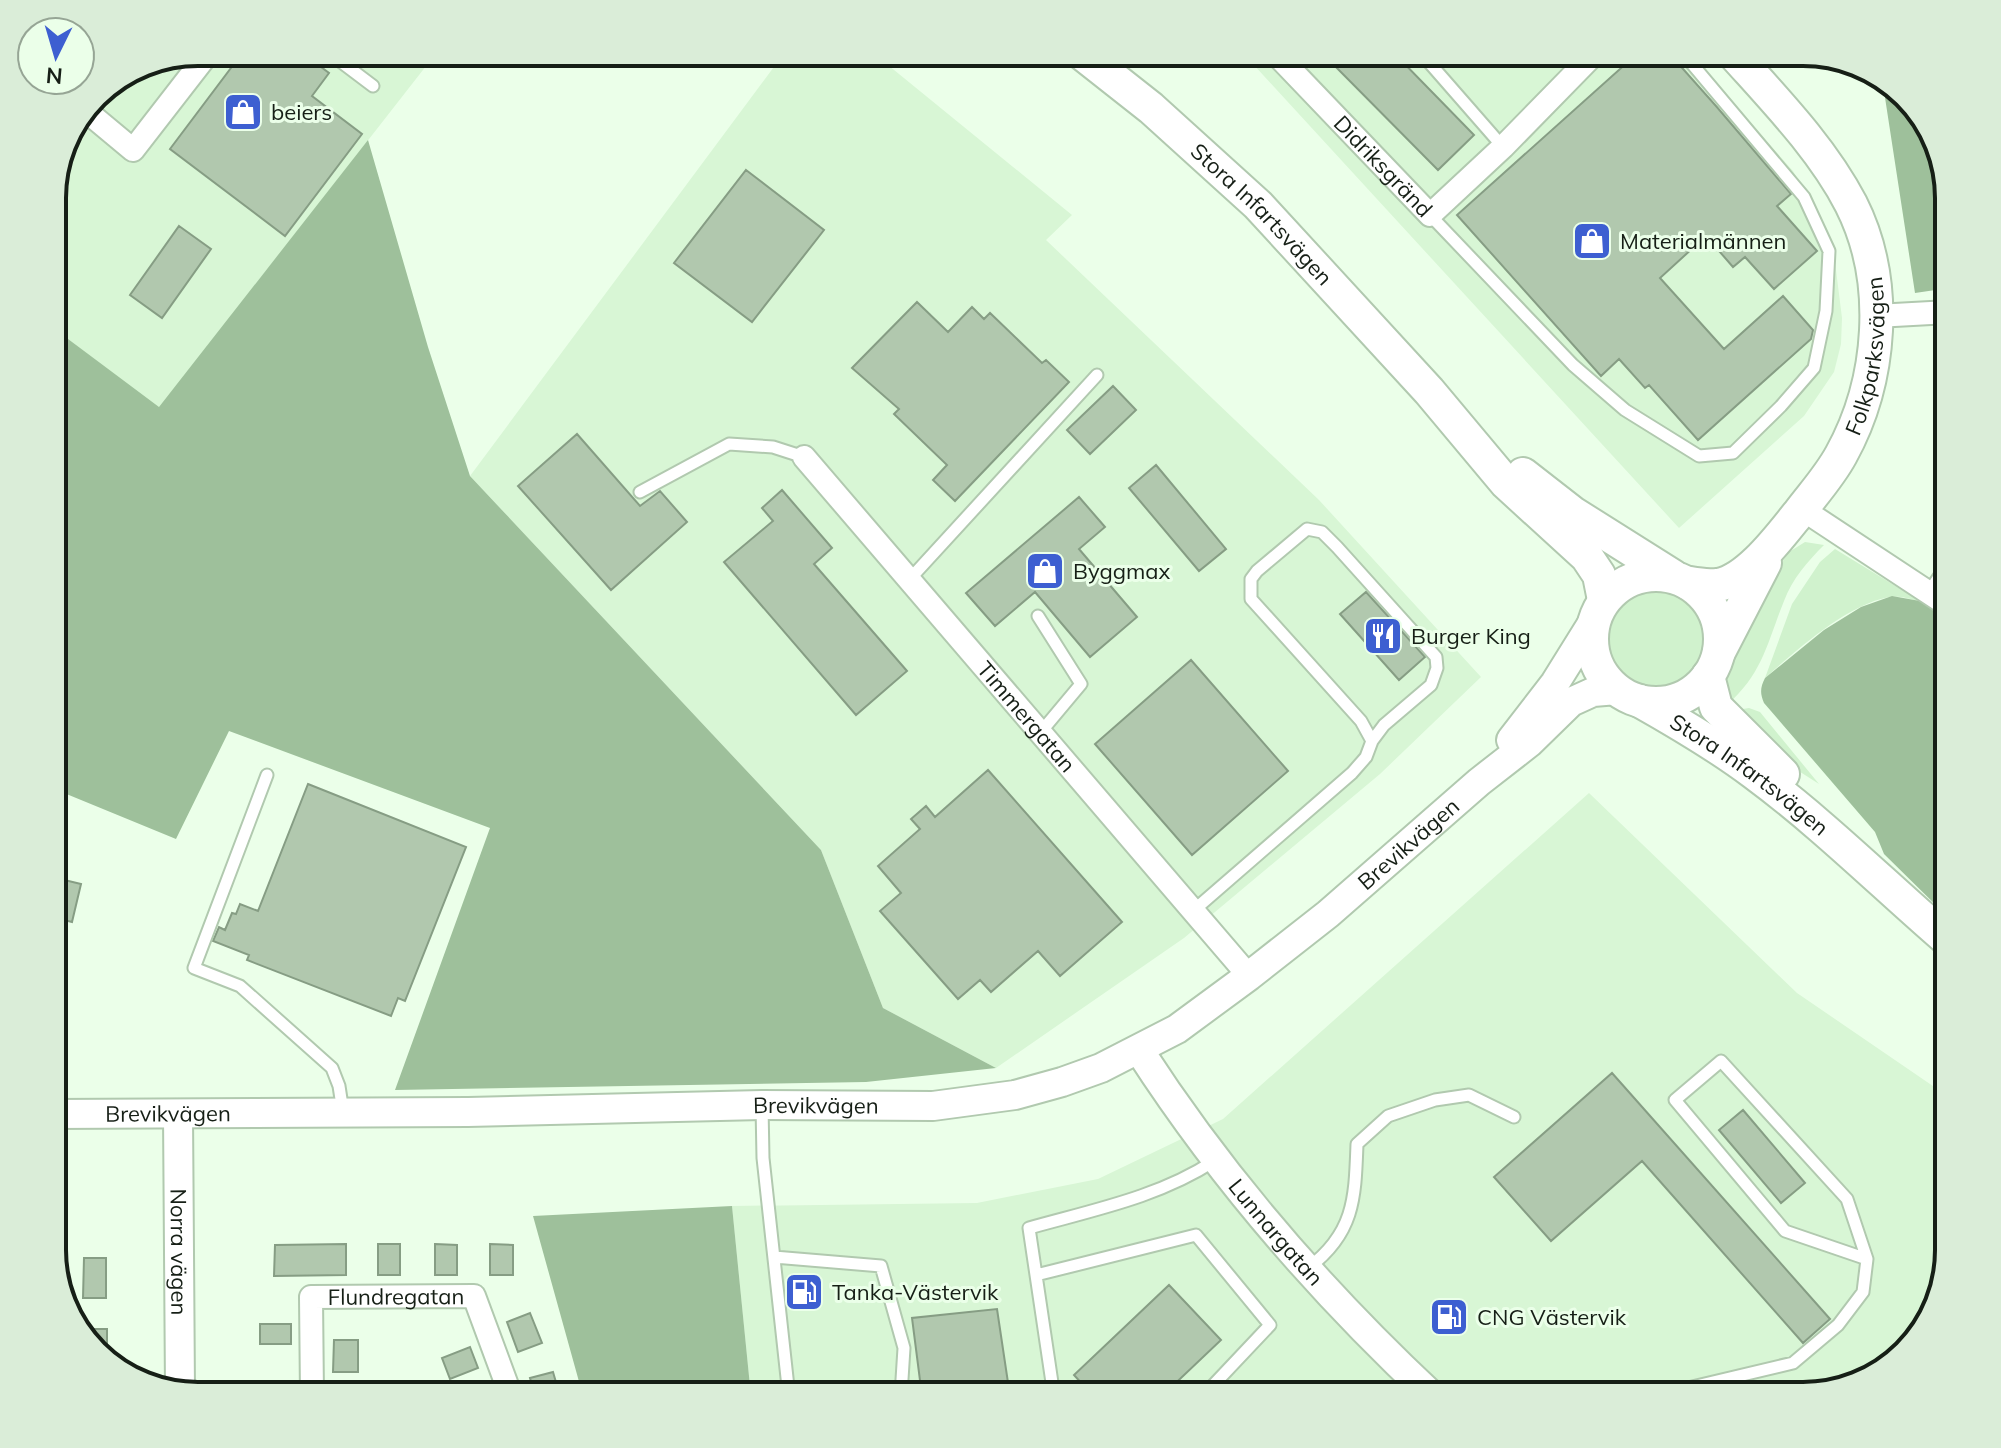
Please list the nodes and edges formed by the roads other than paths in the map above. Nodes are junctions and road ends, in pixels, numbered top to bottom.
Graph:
1 (198, 66) edge
2 (347, 66) edge
3 (1098, 66) edge
4 (1287, 66) edge
5 (1432, 66) edge
6 (1582, 66) edge
7 (1694, 66) edge
8 (1744, 66) edge
9 (373, 86) dead end
10 (93, 117) edge
11 (1503, 147) junction
12 (1430, 215) junction
13 (1935, 313) edge
14 (1876, 316) junction
15 (1097, 375) dead end
16 (1429, 391) junction
17 (804, 457) joint
18 (640, 492) dead end
19 (1802, 509) junction
20 (1780, 536) junction
21 (909, 580) junction
22 (1682, 580) junction
23 (1935, 583) edge
24 (1928, 593) junction
25 (1935, 597) edge
26 (1599, 611) junction
27 (1038, 616) dead end
28 (1713, 664) junction
29 (1628, 695) junction
30 (1040, 733) junction
31 (1372, 741) junction
32 (267, 775) dead end
33 (1479, 782) junction
34 (1854, 855) junction
35 (1193, 911) junction
36 (1935, 928) edge
37 (1249, 976) junction
38 (1139, 1050) junction
39 (762, 1105) junction
40 (343, 1113) junction
41 (66, 1114) edge
42 (178, 1114) junction
43 (1514, 1117) dead end
44 (1214, 1161) junction
45 (774, 1257) junction
46 (1867, 1259) junction
47 (1308, 1268) junction
48 (1036, 1275) junction
49 (180, 1380) edge
50 (312, 1382) edge
51 (506, 1382) edge
52 (787, 1382) edge
53 (902, 1382) edge
54 (1052, 1382) edge
55 (1216, 1382) edge
56 (1418, 1382) edge
57 (1713, 1382) edge

1 - 10 street
2 - 9 lane
3 - 16 main road, Stora Infartsvägen
4 - 12 street, Didriksgränd
5 - 11 lane
6 - 11 street, Didriksgränd
7 - 12 lane
8 - 14 main road, Folkparksvägen
11 - 12 street, Didriksgränd
13 - 14 street
14 - 19 main road, Folkparksvägen
15 - 21 lane
16 - 22 main road, Stora Infartsvägen
16 - 26 main road, Stora Infartsvägen
17 - 18 lane
17 - 21 street, Timmergatan
19 - 20 main road, Folkparksvägen
19 - 24 street
20 - 22 main road, Folkparksvägen
20 - 28 main road, Folkparksvägen
21 - 30 street, Timmergatan
22 - 26 main road
22 - 28 main road
23 - 24 lane
24 - 25 street
26 - 29 main road
26 - 33 street, Brevikvägen
27 - 30 lane
28 - 29 main road
28 - 34 main road, Stora Infartsvägen
29 - 33 street, Brevikvägen
29 - 34 main road, Stora Infartsvägen
30 - 35 street, Timmergatan
31 - 31 lane
31 - 35 lane
32 - 40 lane
33 - 37 street, Brevikvägen
34 - 36 main road, Stora Infartsvägen
35 - 37 street, Timmergatan
37 - 38 street, Brevikvägen
38 - 39 street, Brevikvägen
38 - 44 street, Lunnargatan
39 - 40 street, Brevikvägen
39 - 45 lane
40 - 42 street, Brevikvägen
41 - 42 street, Brevikvägen
42 - 49 street, Norra vägen
43 - 47 lane
44 - 47 street, Lunnargatan
44 - 48 lane
45 - 52 lane
45 - 53 lane
46 - 46 lane
46 - 57 lane
47 - 56 street, Lunnargatan
48 - 54 lane
48 - 55 lane
50 - 51 street, Flundregatan

